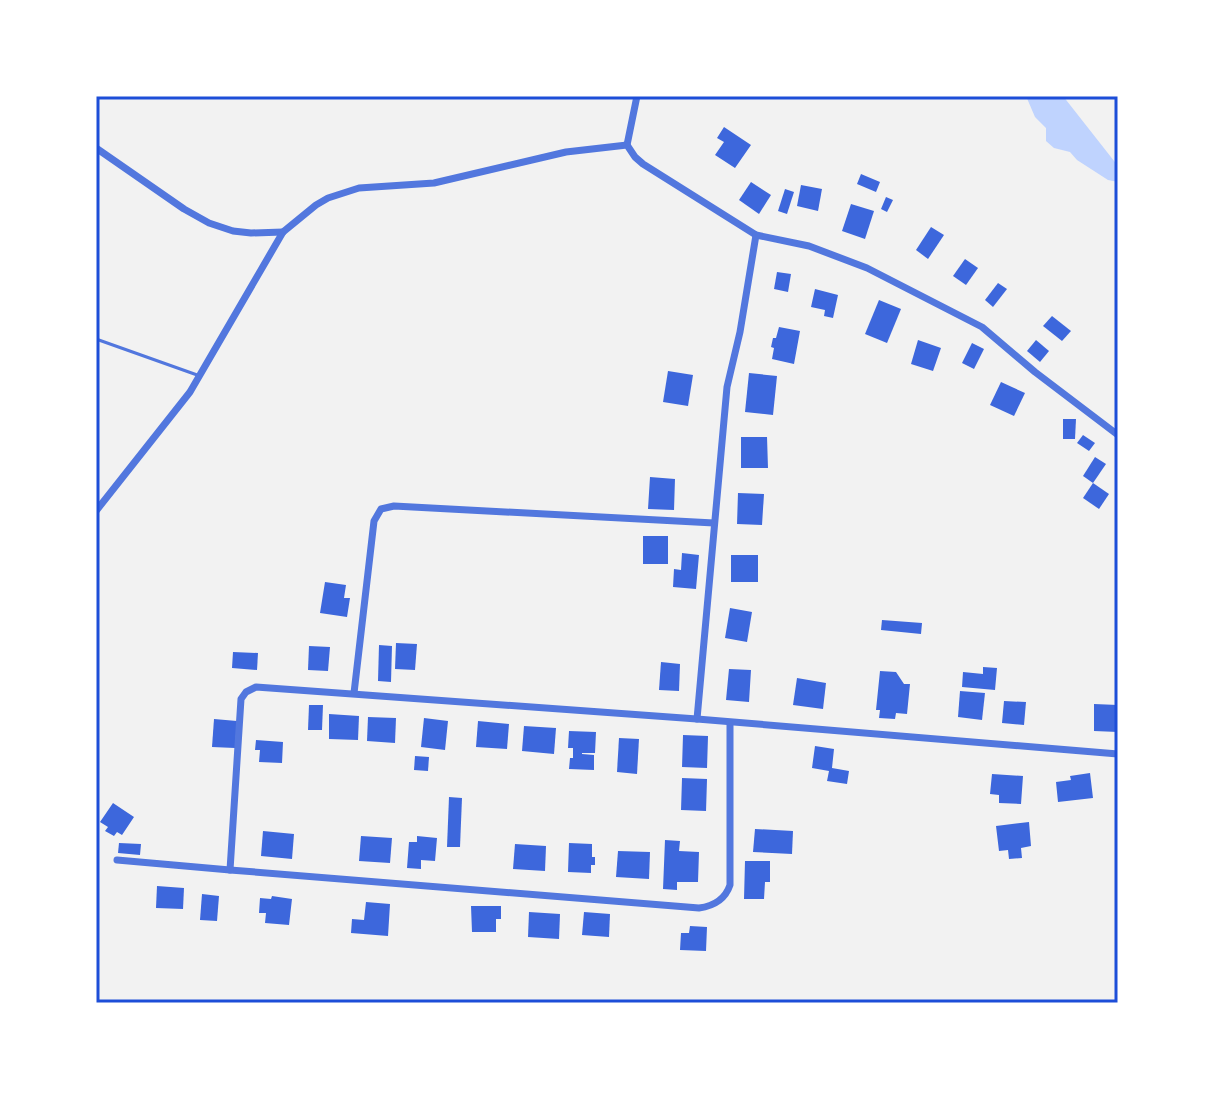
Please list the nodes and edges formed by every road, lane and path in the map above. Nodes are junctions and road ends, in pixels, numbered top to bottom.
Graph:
1 (637, 96) edge
2 (627, 145) junction
3 (96, 148) edge
4 (283, 232) junction
5 (756, 235) junction
6 (96, 339) edge
7 (200, 376) junction
8 (1118, 435) edge
9 (96, 511) edge
10 (714, 523) junction
11 (354, 693) junction
12 (697, 719) junction
13 (730, 723) junction
14 (1118, 754) edge
15 (117, 860) dead end
16 (230, 870) junction

1 - 2 street
2 - 4 street
2 - 5 street
3 - 4 street
4 - 7 street
5 - 8 street
5 - 10 street
6 - 7 lane
7 - 9 street
10 - 11 street
10 - 12 street
11 - 12 street
11 - 16 street
12 - 13 street
13 - 14 street
13 - 16 street
15 - 16 street

